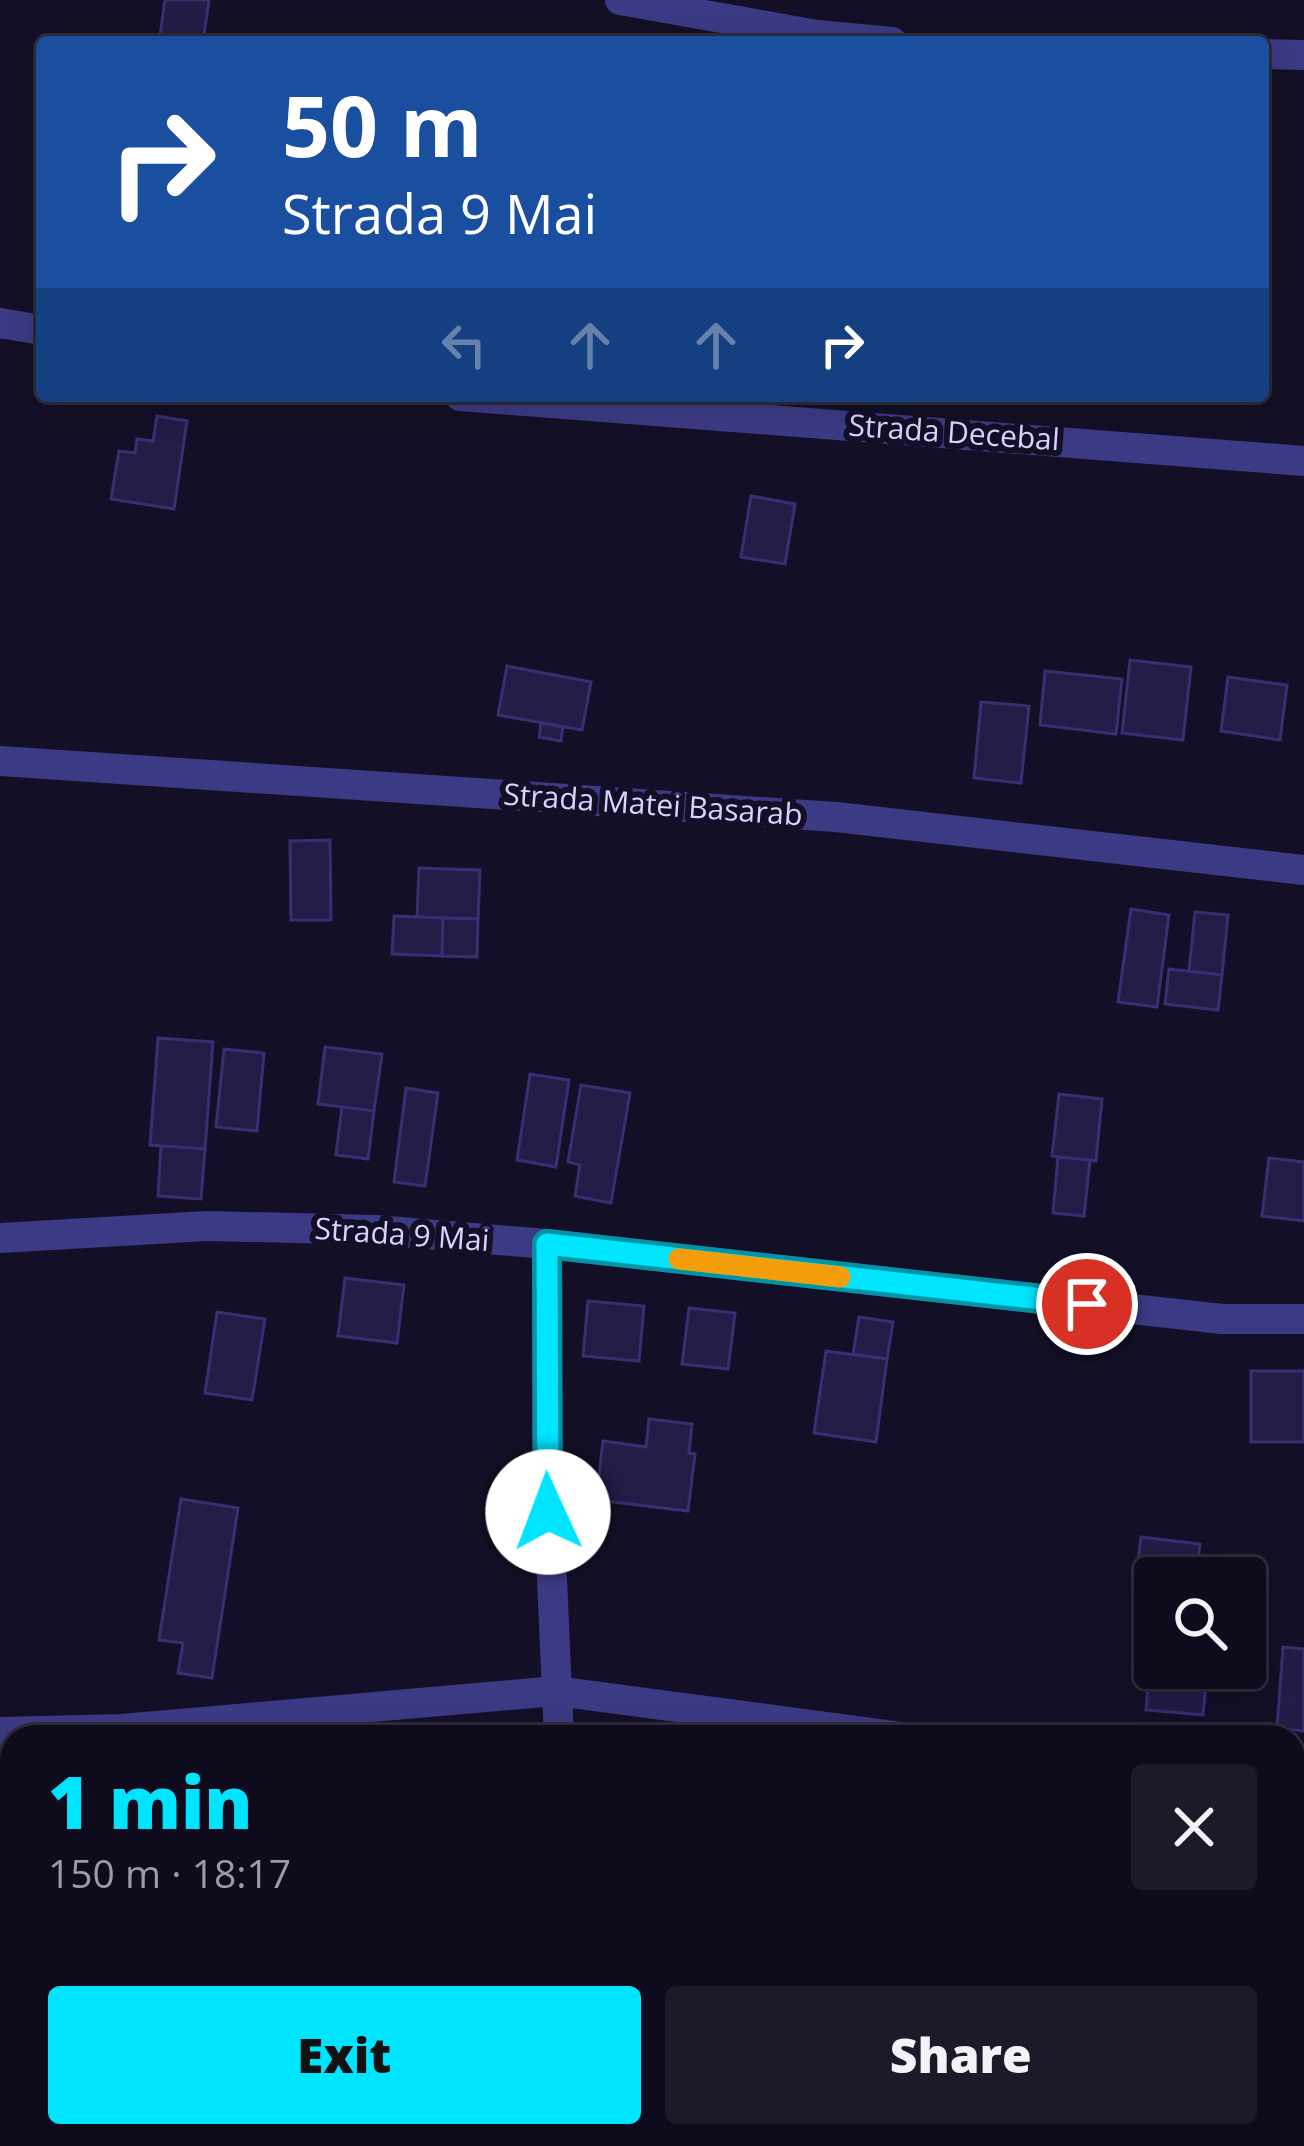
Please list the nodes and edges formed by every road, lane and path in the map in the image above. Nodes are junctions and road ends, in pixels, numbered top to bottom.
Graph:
1 (620, 0) edge
2 (828, 36) edge
3 (1269, 53) edge
4 (1304, 55) edge
5 (0, 323) edge
6 (36, 329) edge
7 (538, 402) edge
8 (1304, 461) edge
9 (0, 761) edge
10 (1304, 870) edge
11 (0, 1238) edge
12 (547, 1244) junction
13 (1304, 1319) edge
14 (556, 1691) junction
15 (168, 1725) edge
16 (558, 1725) edge
17 (812, 1725) edge

1 - 2 street
3 - 4 street
5 - 6 street
7 - 8 street, Strada Decebal
9 - 10 street, Strada Matei Basarab
11 - 12 street, Strada 9 Mai
12 - 13 street, Strada 9 Mai
12 - 14 street
14 - 15 street
14 - 16 street
14 - 17 street

